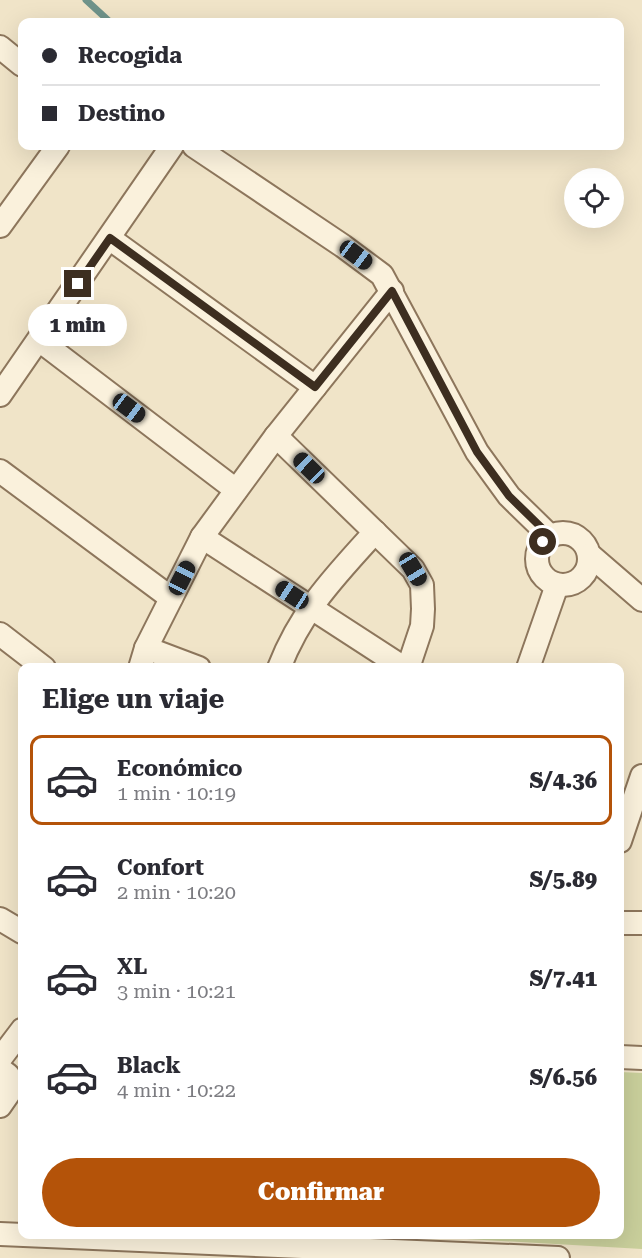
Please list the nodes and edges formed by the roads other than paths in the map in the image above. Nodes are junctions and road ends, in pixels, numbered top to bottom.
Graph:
1 (0, 47) edge
2 (18, 62) edge
3 (55, 150) edge
4 (169, 150) edge
5 (200, 150) edge
6 (2, 216) edge
7 (110, 238) junction
8 (392, 291) junction
9 (39, 340) junction
10 (315, 387) junction
11 (0, 395) edge
12 (276, 436) junction
13 (0, 471) edge
14 (236, 490) junction
15 (375, 532) junction
16 (550, 536) junction
17 (202, 537) junction
18 (590, 555) junction
19 (557, 585) junction
20 (171, 598) junction
21 (642, 600) edge
22 (310, 606) junction
23 (0, 634) edge
24 (143, 658) edge
25 (38, 663) edge
26 (171, 663) edge
27 (281, 663) edge
28 (398, 663) edge
29 (408, 663) edge
30 (530, 663) edge
31 (640, 792) edge
32 (624, 831) edge
33 (0, 919) edge
34 (624, 923) edge
35 (642, 923) edge
36 (18, 930) edge
37 (18, 1041) edge
38 (624, 1058) edge
39 (642, 1058) edge
40 (8, 1070) edge
41 (9, 1101) edge
42 (0, 1234) edge
43 (18, 1235) edge
44 (142, 1239) edge
45 (370, 1247) edge
46 (508, 1257) edge
47 (558, 1258) edge

1 - 2 street
3 - 6 street
4 - 7 street
5 - 8 street
7 - 9 street
7 - 10 street
8 - 10 street
8 - 16 street
9 - 11 street
9 - 14 street
10 - 12 street
12 - 14 street
12 - 15 street
13 - 20 street
14 - 17 street
15 - 22 street
15 - 29 street
16 - 18 street
16 - 19 street
17 - 20 street
17 - 22 street
18 - 19 street
18 - 21 street
19 - 30 street
20 - 24 street
22 - 27 street
22 - 28 street
23 - 25 street
24 - 26 street
31 - 32 street
33 - 36 street
34 - 35 street
37 - 40 street
38 - 39 street
40 - 41 street
42 - 43 street
44 - 45 street
45 - 46 street
46 - 47 street

